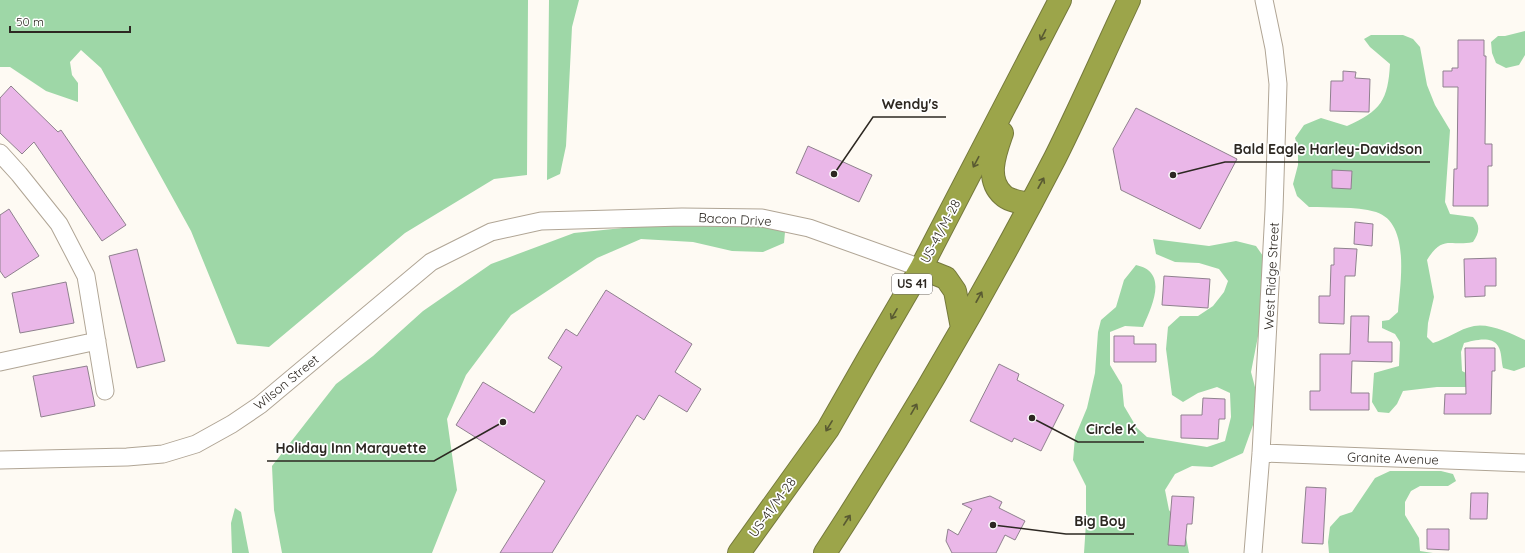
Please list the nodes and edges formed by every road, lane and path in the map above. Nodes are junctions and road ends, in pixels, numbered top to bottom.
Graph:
1 (1060, 0) edge
2 (1129, 0) edge
3 (1264, 0) edge
4 (1016, 86) junction
5 (0, 153) edge
6 (1029, 204) junction
7 (541, 221) joint
8 (921, 268) junction
9 (962, 328) junction
10 (97, 341) junction
11 (0, 362) edge
12 (105, 391) dead end
13 (1261, 453) junction
14 (0, 460) edge
15 (1525, 463) edge
16 (767, 514) junction
17 (739, 553) edge
18 (757, 553) edge
19 (825, 553) edge
20 (1253, 553) edge

1 -> 4 highway, US-41/M-28 / US 41
6 -> 2 highway
3 - 13 street, West Ridge Street
4 - 6 highway
4 -> 8 highway, US-41/M-28 / US 41
5 - 10 street
9 -> 6 highway
7 - 8 street, Bacon Drive
7 - 14 street, Wilson Street
8 - 9 highway
8 -> 16 highway, US-41/M-28 / US 41
19 -> 9 highway
10 - 11 street
10 - 12 street
13 - 15 street, Granite Avenue
13 - 20 street, West Ridge Street
16 - 17 highway, US-41/M-28 / US 41
16 - 18 highway

